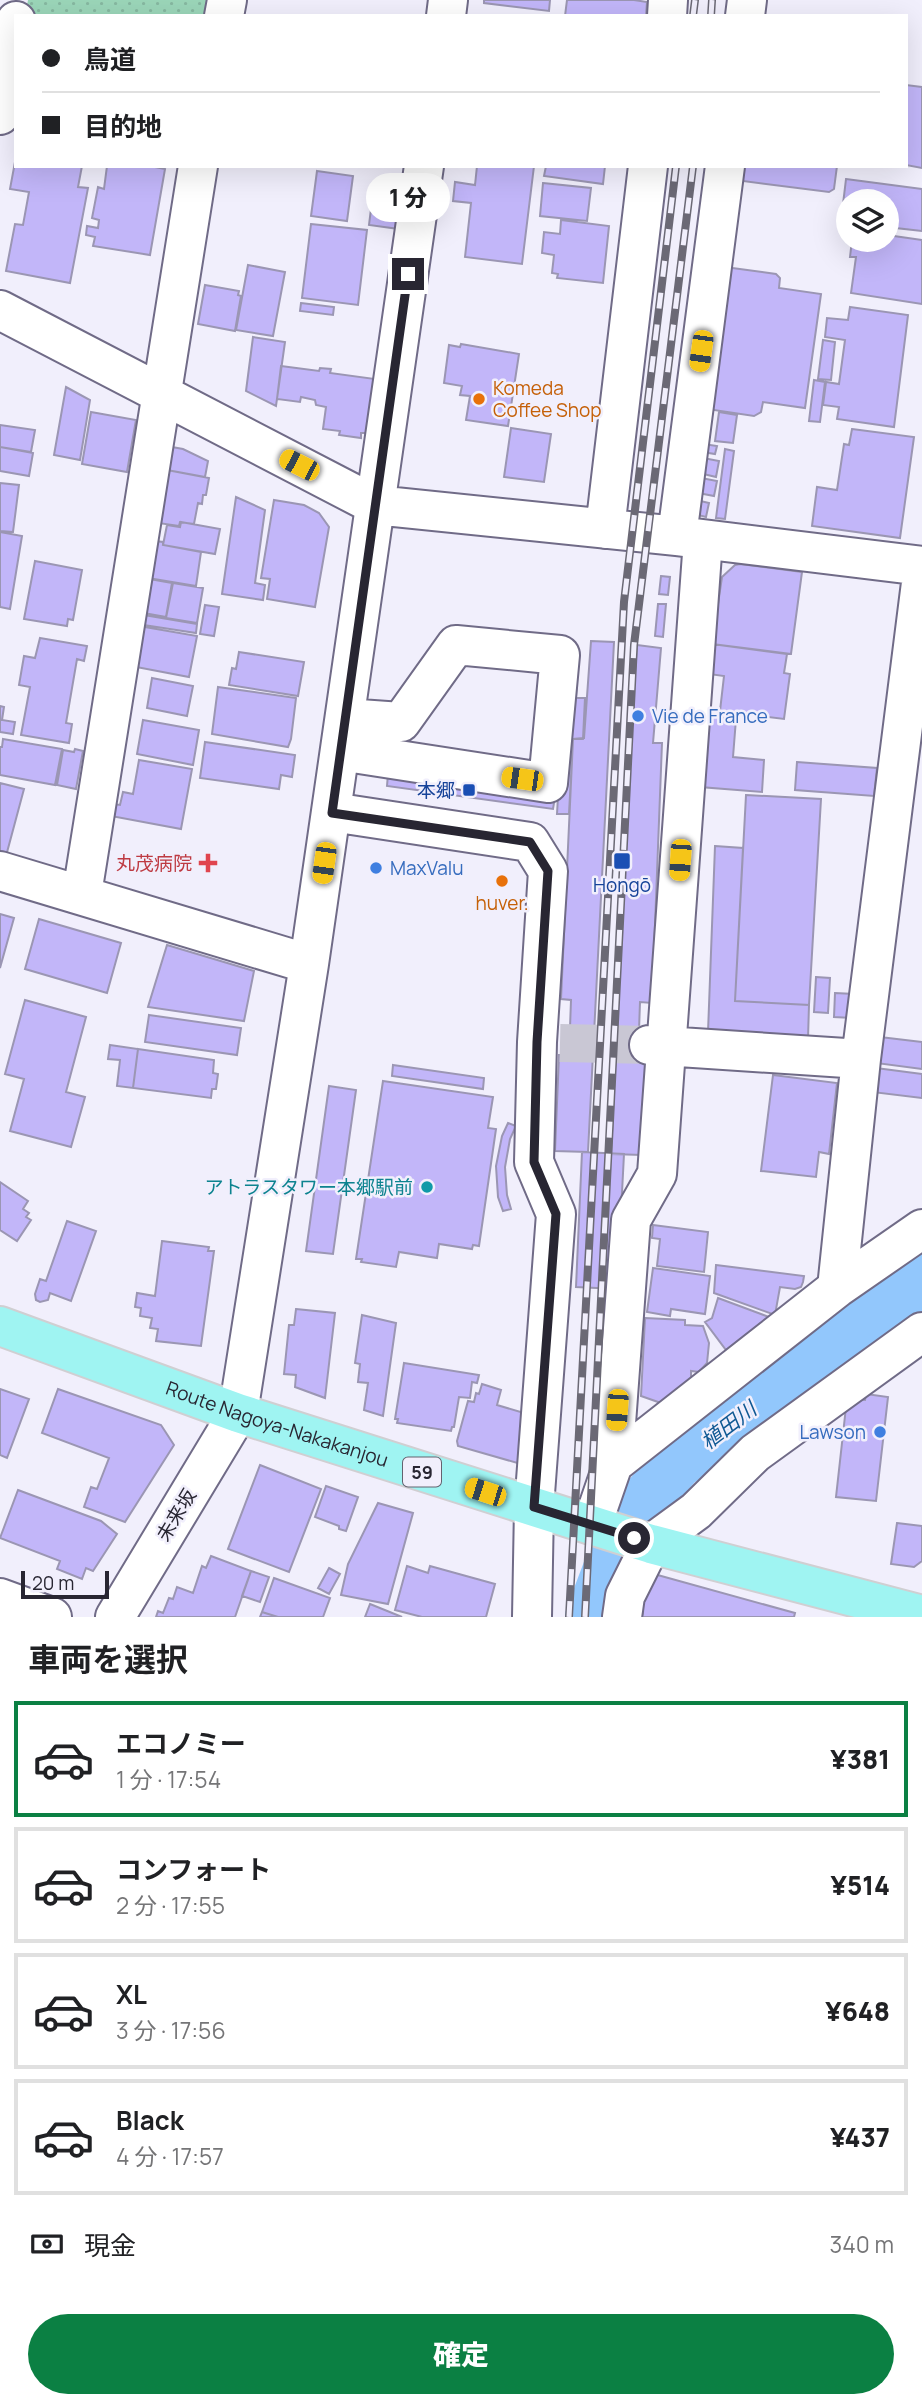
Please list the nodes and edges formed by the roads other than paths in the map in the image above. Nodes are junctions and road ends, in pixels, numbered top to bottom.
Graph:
1 (14, 37) edge
2 (7, 95) edge
3 (198, 168) edge
4 (424, 168) edge
5 (648, 168) edge
6 (725, 168) edge
7 (0, 310) edge
8 (163, 394) junction
9 (375, 505) junction
10 (605, 528) junction
11 (690, 538) junction
12 (922, 566) edge
13 (922, 575) edge
14 (343, 735) junction
15 (332, 813) junction
16 (0, 871) edge
17 (82, 894) junction
18 (309, 964) junction
19 (658, 1046) junction
20 (861, 1059) junction
21 (922, 1229) edge
22 (837, 1288) junction
23 (0, 1326) edge
24 (922, 1332) edge
25 (238, 1413) junction
26 (613, 1464) junction
27 (534, 1507) junction
28 (621, 1534) junction
29 (0, 1598) edge
30 (922, 1615) edge
31 (52, 1617) edge
32 (114, 1617) edge
33 (532, 1617) edge
34 (622, 1617) edge

1 - 2 street
3 - 8 street
4 - 9 street
5 - 10 street
6 - 11 street
7 - 8 street
8 - 9 street
8 - 17 street
9 - 10 street
9 - 14 street
10 - 11 street
11 - 12 street
11 - 19 street
13 - 20 street
14 - 14 street
14 - 15 street
15 - 18 street
15 - 27 street
16 - 17 street
17 - 18 street
18 - 25 street
19 - 20 street
19 - 26 street
20 - 22 street
21 - 22 street
22 - 26 street
23 - 25 main road, Route Nagoya-Nakakanjou / 59
24 - 28 street
25 - 27 main road, Route Nagoya-Nakakanjou / 59
25 - 32 street, 未来坂
26 - 28 street
27 - 28 main road, Route Nagoya-Nakakanjou / 59
27 - 33 street
28 - 30 main road, Route Nagoya-Nakakanjou / 59
28 - 34 street
29 - 31 street

